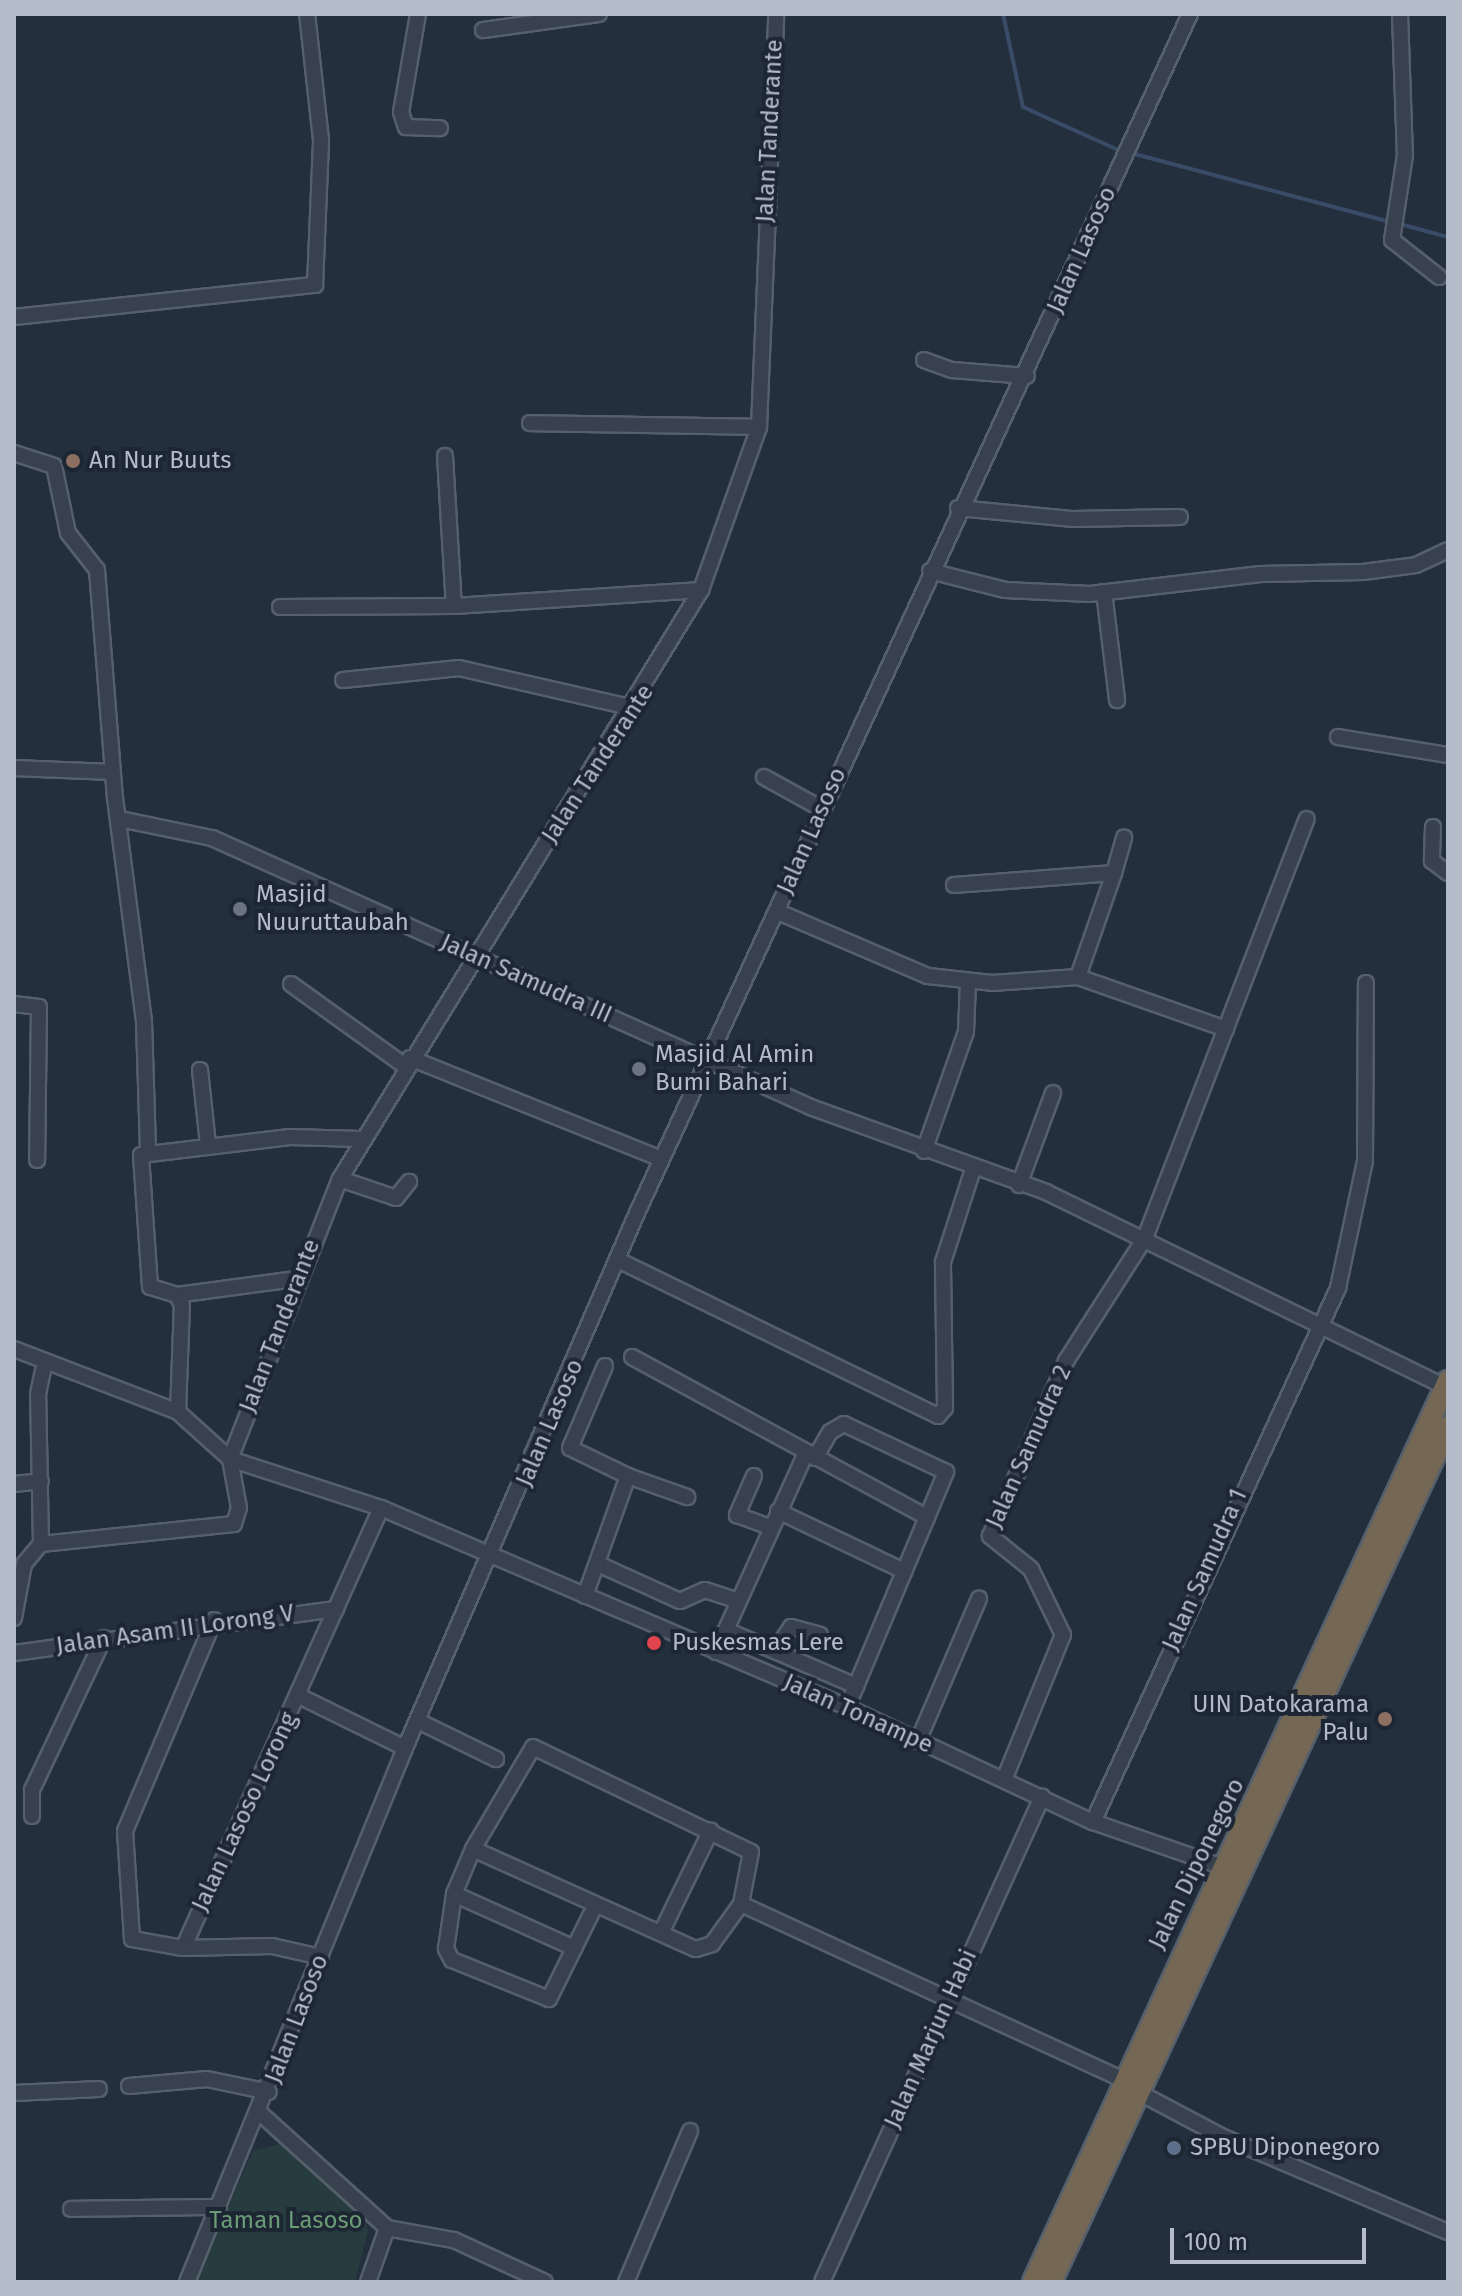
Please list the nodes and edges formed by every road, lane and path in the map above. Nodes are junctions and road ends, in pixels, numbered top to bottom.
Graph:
1 (307, 14) edge
2 (418, 14) edge
3 (599, 14) edge
4 (776, 14) edge
5 (1190, 14) edge
6 (1400, 14) edge
7 (483, 30) dead end
8 (440, 128) dead end
9 (1439, 277) dead end
10 (14, 317) edge
11 (924, 360) dead end
12 (1027, 376) junction
13 (530, 423) dead end
14 (759, 427) junction
15 (14, 453) edge
16 (445, 456) dead end
17 (958, 508) junction
18 (1180, 517) dead end
19 (1448, 550) edge
20 (930, 571) junction
21 (701, 590) junction
22 (1104, 592) junction
23 (454, 606) junction
24 (280, 607) dead end
25 (343, 680) dead end
26 (1117, 700) dead end
27 (634, 708) junction
28 (1338, 737) dead end
29 (1448, 755) edge
30 (14, 768) edge
31 (112, 772) junction
32 (764, 777) dead end
33 (822, 809) junction
34 (120, 819) junction
35 (1307, 819) dead end
36 (1433, 827) dead end
37 (1124, 837) dead end
38 (1114, 873) junction
39 (1448, 873) edge
40 (954, 885) dead end
41 (776, 911) junction
42 (474, 955) junction
43 (1078, 977) junction
44 (968, 982) junction
45 (1366, 983) dead end
46 (291, 984) dead end
47 (14, 1004) edge
48 (1226, 1029) junction
49 (407, 1062) junction
50 (707, 1062) junction
51 (200, 1070) dead end
52 (1053, 1093) dead end
53 (360, 1139) junction
54 (208, 1145) junction
55 (924, 1151) junction
56 (148, 1152) junction
57 (661, 1159) junction
58 (37, 1160) dead end
59 (973, 1169) junction
60 (340, 1179) junction
61 (409, 1182) dead end
62 (1019, 1185) junction
63 (1145, 1238) junction
64 (618, 1260) junction
65 (295, 1279) junction
66 (177, 1295) junction
67 (1318, 1320) junction
68 (14, 1349) edge
69 (632, 1357) dead end
70 (45, 1362) junction
71 (605, 1366) dead end
72 (1447, 1384) edge
73 (178, 1412) junction
74 (1448, 1427) edge
75 (811, 1455) junction
76 (230, 1459) junction
77 (628, 1476) junction
78 (754, 1476) dead end
79 (41, 1481) junction
80 (14, 1484) edge
81 (687, 1497) dead end
82 (381, 1508) junction
83 (778, 1511) junction
84 (927, 1517) junction
85 (770, 1527) junction
86 (41, 1544) junction
87 (494, 1555) junction
88 (598, 1564) junction
89 (19, 1565) edge
90 (904, 1571) junction
91 (585, 1596) junction
92 (979, 1599) dead end
93 (738, 1601) junction
94 (336, 1609) junction
95 (14, 1618) edge
96 (214, 1620) junction
97 (726, 1630) junction
98 (820, 1635) dead end
99 (104, 1638) junction
100 (775, 1651) junction
101 (716, 1652) junction
102 (14, 1653) edge
103 (856, 1686) junction
104 (299, 1696) junction
105 (847, 1707) junction
106 (418, 1721) junction
107 (918, 1741) junction
108 (405, 1748) junction
109 (496, 1759) dead end
110 (1004, 1780) junction
111 (1042, 1797) junction
112 (32, 1816) dead end
113 (1093, 1822) junction
114 (711, 1830) junction
115 (473, 1849) junction
116 (1223, 1867) junction
117 (454, 1894) junction
118 (741, 1904) junction
119 (595, 1906) junction
120 (661, 1933) junction
121 (1202, 1938) junction
122 (183, 1948) junction
123 (574, 1948) junction
124 (321, 1957) junction
125 (950, 1999) junction
126 (129, 2086) dead end
127 (1132, 2087) junction
128 (99, 2089) dead end
129 (269, 2092) junction
130 (14, 2093) edge
131 (261, 2114) junction
132 (690, 2131) dead end
133 (219, 2207) junction
134 (71, 2209) dead end
135 (387, 2228) junction
136 (1448, 2232) edge
137 (187, 2282) edge
138 (368, 2282) edge
139 (545, 2282) edge
140 (626, 2282) edge
141 (822, 2282) edge
142 (1033, 2282) edge
143 (1051, 2282) edge

1 - 10 street
2 - 8 street
3 - 7 street
4 - 14 street, Jalan Tanderante
5 - 12 street, Jalan Lasoso
6 - 9 street
11 - 12 street
12 - 17 street, Jalan Lasoso
13 - 14 street
14 - 21 street, Jalan Tanderante
15 - 31 street
16 - 23 street
17 - 18 street
17 - 20 street, Jalan Lasoso
19 - 22 street
20 - 22 street
20 - 33 street, Jalan Lasoso
21 - 23 street
21 - 27 street, Jalan Tanderante
22 - 26 street
23 - 24 street
25 - 27 street
27 - 42 street, Jalan Tanderante
28 - 29 street
30 - 31 street
31 - 34 street
32 - 33 street
33 - 41 street, Jalan Lasoso
34 - 42 street, Jalan Samudra III
34 - 56 street
35 - 48 street, Jalan Samudra 2
36 - 39 street
37 - 38 street
38 - 40 street
38 - 43 street
41 - 44 street
41 - 50 street, Jalan Lasoso
42 - 49 street, Jalan Tanderante
42 - 50 street, Jalan Samudra III
43 - 44 street
43 - 48 street
44 - 55 street
45 - 67 street, Jalan Samudra 1
46 - 49 street
47 - 58 street
48 - 63 street, Jalan Samudra 2
49 - 53 street, Jalan Tanderante
49 - 57 street
50 - 55 street
50 - 57 street, Jalan Lasoso
51 - 54 street
52 - 62 street
53 - 54 street
53 - 60 street, Jalan Tanderante
54 - 56 street
55 - 59 street
56 - 66 street
57 - 64 street, Jalan Lasoso
59 - 62 street
59 - 64 street
60 - 61 street
60 - 65 street, Jalan Tanderante
62 - 63 street
63 - 67 street
63 - 110 street, Jalan Samudra 2
64 - 87 street, Jalan Lasoso
65 - 66 street
65 - 76 street, Jalan Tanderante
66 - 73 street
67 - 72 street
67 - 113 street, Jalan Samudra 1
68 - 70 street
69 - 75 street
70 - 73 street
70 - 79 street
71 - 77 street
72 - 116 highway, Jalan Diponegoro
73 - 76 street
74 - 121 highway, Jalan Diponegoro
75 - 83 street
75 - 84 street
75 - 84 street
76 - 82 street, Jalan Tonampe
76 - 86 street
77 - 81 street
77 - 88 street
78 - 85 street
79 - 80 street
79 - 86 street
82 - 87 street, Jalan Tonampe
82 - 94 street, Jalan Lasoso Lorong
83 - 85 street
83 - 90 street
84 - 90 street
85 - 93 street
86 - 89 street
87 - 91 street, Jalan Tonampe
87 - 106 street, Jalan Lasoso
88 - 91 street
88 - 93 street
89 - 95 street
90 - 103 street
91 - 101 street, Jalan Tonampe
92 - 107 street
93 - 97 street
94 - 96 street, Jalan Asam II Lorong V
94 - 104 street, Jalan Lasoso Lorong
96 - 99 street, Jalan Asam II Lorong V
96 - 122 street
97 - 100 street
97 - 101 street
98 - 100 street
99 - 102 street, Jalan Asam II Lorong V
99 - 112 street
100 - 103 street
101 - 105 street, Jalan Tonampe
103 - 105 street
104 - 108 street
104 - 122 street, Jalan Lasoso Lorong
105 - 107 street, Jalan Tonampe
106 - 108 street, Jalan Lasoso
106 - 109 street
107 - 110 street, Jalan Tonampe
108 - 124 street, Jalan Lasoso
110 - 111 street, Jalan Tonampe
111 - 113 street, Jalan Tonampe
111 - 125 street, Jalan Marjun Habi
113 - 116 street, Jalan Tonampe
114 - 115 street
114 - 118 street
114 - 120 street
115 - 117 street
115 - 119 street
116 - 121 highway, Jalan Diponegoro
117 - 123 street
117 - 123 street
118 - 120 street
118 - 125 street
119 - 120 street
119 - 123 street
121 - 127 highway, Jalan Diponegoro
122 - 124 street, Jalan Lasoso Lorong
124 - 129 street, Jalan Lasoso
125 - 127 street
125 - 141 street, Jalan Marjun Habi
126 - 129 street
127 - 136 street
127 - 142 highway, Jalan Diponegoro
127 - 143 highway, Jalan Diponegoro
128 - 130 street
129 - 131 street, Jalan Lasoso
131 - 133 street, Jalan Lasoso
131 - 135 street
132 - 140 street
133 - 134 street
133 - 137 street, Jalan Lasoso
135 - 138 street
135 - 139 street

